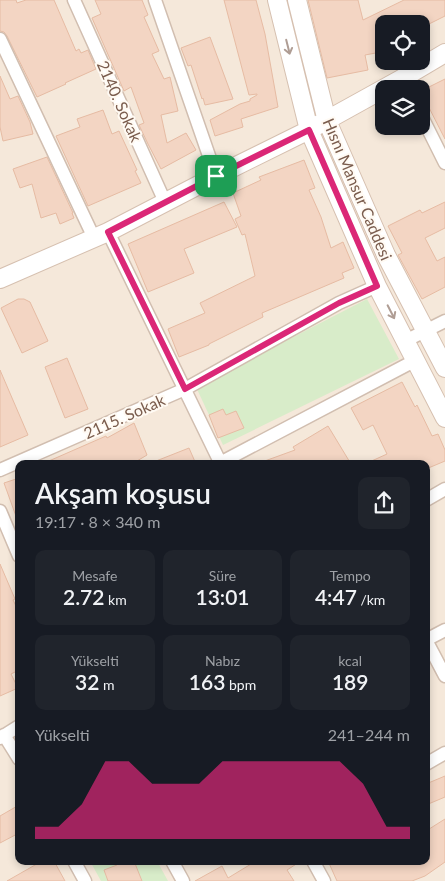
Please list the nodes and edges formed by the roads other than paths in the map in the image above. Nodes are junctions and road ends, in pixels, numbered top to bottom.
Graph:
1 (74, 0) edge
2 (155, 0) edge
3 (277, 0) edge
4 (297, 0) edge
5 (0, 39) edge
6 (445, 53) edge
7 (409, 80) edge
8 (375, 98) edge
9 (327, 121) junction
10 (309, 130) junction
11 (430, 134) edge
12 (445, 163) edge
13 (216, 176) junction
14 (165, 202) junction
15 (101, 235) junction
16 (0, 279) edge
17 (377, 286) junction
18 (445, 321) edge
19 (425, 331) junction
20 (405, 341) junction
21 (416, 360) junction
22 (445, 368) edge
23 (185, 389) junction
24 (445, 418) edge
25 (23, 460) edge
26 (220, 460) edge
27 (227, 460) edge
28 (15, 463) edge
29 (0, 470) edge
30 (445, 489) edge
31 (430, 498) edge
32 (0, 511) edge
33 (15, 547) edge
34 (445, 630) edge
35 (430, 638) edge
36 (430, 648) edge
37 (445, 676) edge
38 (15, 728) edge
39 (2, 736) edge
40 (15, 754) edge
41 (445, 754) edge
42 (430, 762) edge
43 (76, 865) edge
44 (174, 865) edge
45 (315, 865) edge
46 (85, 881) edge
47 (183, 881) edge
48 (324, 881) edge

1 - 14 street, 2140. Sokak
2 - 13 street
3 -> 10 main road
4 - 9 main road, Hısnı Mansur Caddesi
5 - 15 street
6 - 7 main road
8 - 9 main road
9 - 10 main road
9 - 19 main road, Hısnı Mansur Caddesi
10 - 13 main road
10 - 17 main road
11 - 12 street
13 - 14 main road
14 - 15 main road
15 - 16 main road
15 - 23 street
17 -> 20 main road
17 - 23 street, 2115. Sokak
18 - 19 street
19 - 20 street
19 - 22 main road, Hısnı Mansur Caddesi
20 - 21 main road
21 - 24 main road
21 - 27 street
23 - 25 street, 2115. Sokak
23 - 26 street
28 - 29 street, 2115. Sokak
30 - 31 street
32 - 33 street
34 - 35 street
36 - 37 street
38 - 39 street
39 - 40 street
41 - 42 street
43 - 46 street
44 - 47 street
45 - 48 street

